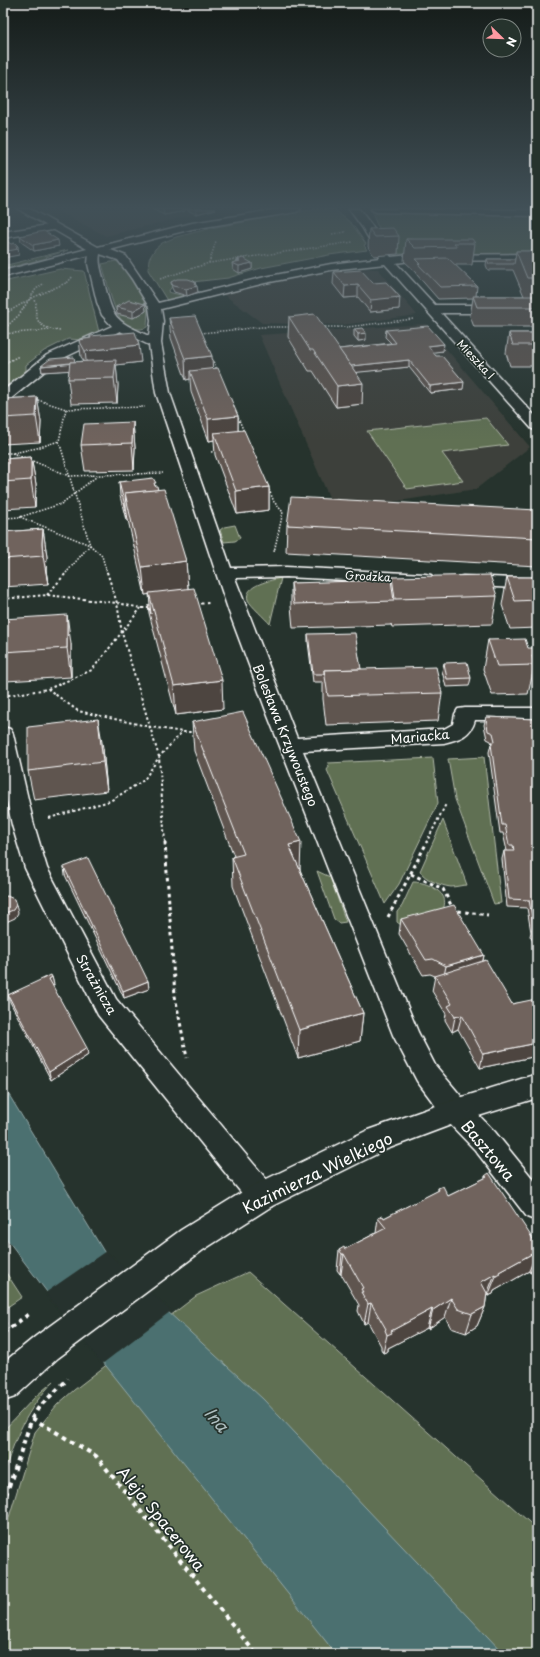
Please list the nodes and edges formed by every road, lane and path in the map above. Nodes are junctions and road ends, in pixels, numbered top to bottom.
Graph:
1 (40, 286) edge
2 (58, 286) edge
3 (100, 286) edge
4 (142, 286) edge
5 (243, 286) edge
6 (411, 286) edge
7 (32, 298) junction
8 (155, 307) junction
9 (430, 309) junction
10 (537, 309) edge
11 (3, 314) edge
12 (416, 318) dead end
13 (121, 326) junction
14 (293, 327) edge
15 (316, 327) edge
16 (3, 330) edge
17 (53, 330) junction
18 (66, 332) dead end
19 (3, 334) edge
20 (204, 339) edge
21 (155, 343) junction
22 (210, 353) edge
23 (218, 372) edge
24 (3, 398) edge
25 (32, 398) edge
26 (147, 407) dead end
27 (66, 409) junction
28 (236, 413) edge
29 (536, 424) edge
30 (245, 433) edge
31 (59, 441) junction
32 (217, 451) edge
33 (211, 452) dead end
34 (3, 453) edge
35 (12, 453) junction
36 (163, 473) dead end
37 (70, 476) junction
38 (96, 476) junction
39 (266, 481) edge
40 (74, 494) junction
41 (20, 517) junction
42 (3, 518) edge
43 (90, 545) junction
44 (272, 558) dead end
45 (224, 573) junction
46 (537, 584) edge
47 (47, 595) junction
48 (3, 599) edge
49 (117, 602) junction
50 (210, 603) dead end
51 (195, 604) edge
52 (157, 607) edge
53 (141, 608) junction
54 (122, 633) junction
55 (48, 689) junction
56 (3, 696) edge
57 (537, 714) edge
58 (151, 727) junction
59 (183, 732) junction
60 (198, 732) edge
61 (3, 734) edge
62 (290, 745) junction
63 (159, 757) junction
64 (446, 804) dead end
65 (23, 825) junction
66 (411, 874) junction
67 (455, 910) junction
68 (390, 912) dead end
69 (449, 913) edge
70 (488, 915) dead end
71 (188, 1062) dead end
72 (537, 1086) edge
73 (456, 1111) junction
74 (262, 1196) junction
75 (537, 1207) edge
76 (29, 1314) dead end
77 (3, 1321) edge
78 (8, 1330) junction
79 (3, 1333) edge
80 (68, 1379) dead end
81 (3, 1385) edge
82 (32, 1418) junction
83 (3, 1504) edge
84 (256, 1654) edge

1 - 7 path
2 - 7 path
3 - 13 street
4 - 8 street, Bolesława Krzywoustego
5 - 8 street
6 - 9 street, Mieszka I
7 - 11 path
7 - 16 path
7 - 17 path
8 - 21 street, Bolesława Krzywoustego
9 - 10 street
9 - 29 street, Mieszka I
12 - 15 path
13 - 21 street
13 - 24 street
14 - 20 path
17 - 18 path
17 - 19 path
21 - 45 street, Bolesława Krzywoustego
22 - 23 path
25 - 27 path
26 - 27 path
27 - 31 path
28 - 30 path
31 - 35 path
31 - 37 path
32 - 33 path
34 - 35 path
35 - 37 path
36 - 38 path
37 - 38 path
37 - 40 path
38 - 40 path
39 - 44 path
40 - 41 path
40 - 43 path
41 - 42 path
41 - 43 path
43 - 47 path
43 - 49 path
45 - 46 street, Grodzka
45 - 62 street, Bolesława Krzywoustego
47 - 48 path
47 - 49 path
49 - 53 path
49 - 54 path
50 - 51 path
52 - 53 path
53 - 54 path
54 - 55 path
54 - 58 path
55 - 56 path
55 - 58 path
57 - 62 street, Mariacka
58 - 59 path
58 - 63 path
59 - 60 path
59 - 63 path
61 - 65 street, Strażnicza
62 - 73 street, Bolesława Krzywoustego
63 - 65 path
63 - 71 path
64 - 66 path
65 - 74 street, Strażnicza
66 - 67 path
66 - 68 path
67 - 69 path
67 - 70 path
72 - 73 street, Kazimierza Wielkiego
73 - 74 street, Kazimierza Wielkiego
73 - 75 street, Basztowa
74 - 81 street, Kazimierza Wielkiego
76 - 78 path
77 - 78 path
78 - 79 path
80 - 82 path
82 - 83 path
82 - 84 path, Aleja Spacerowa

